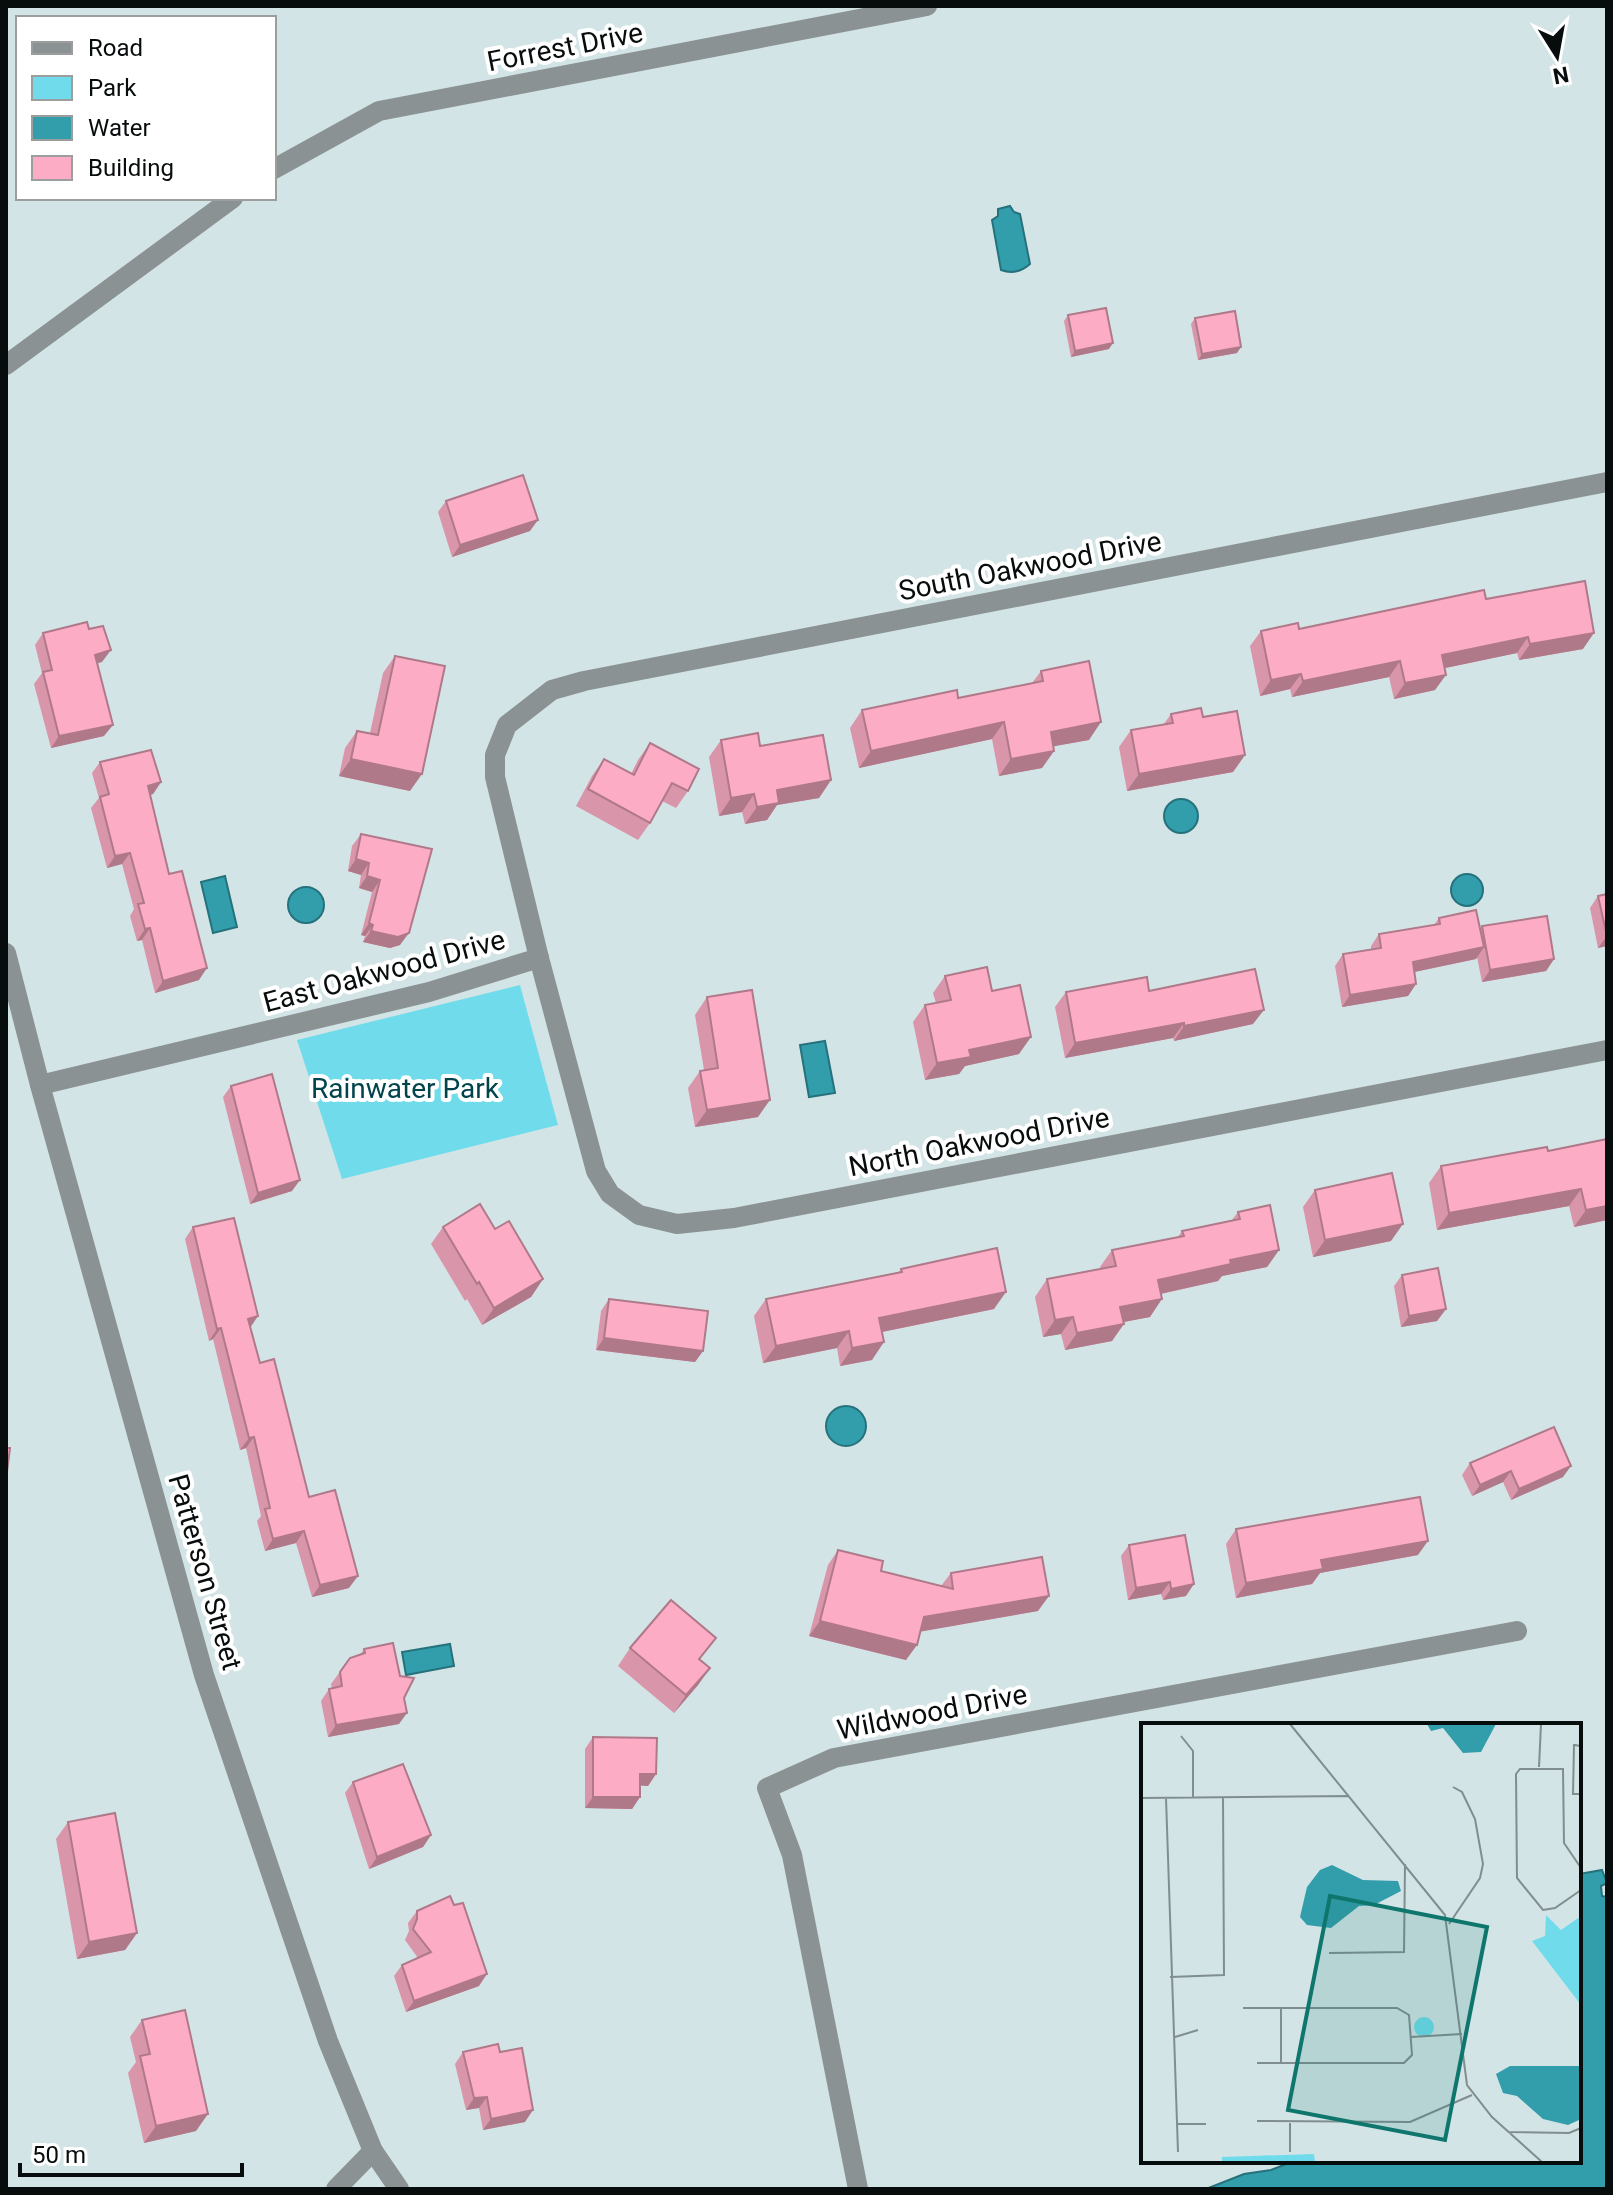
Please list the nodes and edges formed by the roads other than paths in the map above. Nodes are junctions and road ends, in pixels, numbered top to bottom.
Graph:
1 (927, 6) edge
2 (276, 168) edge
3 (230, 200) edge
4 (6, 365) edge
5 (1607, 482) edge
6 (495, 755) joint
7 (6, 953) edge
8 (539, 958) junction
9 (1607, 1050) edge
10 (40, 1085) junction
11 (1517, 1631) dead end
12 (373, 2151) junction
13 (336, 2189) edge
14 (399, 2189) edge
15 (858, 2189) edge

1 - 2 street, Forrest Drive
3 - 4 street
5 - 6 street, South Oakwood Drive
6 - 8 street, East Oakwood Drive
7 - 10 street, Patterson Street
8 - 9 street, North Oakwood Drive
8 - 10 street, East Oakwood Drive
10 - 12 street, Patterson Street
11 - 15 street, Wildwood Drive
12 - 13 street
12 - 14 street, Patterson Street

